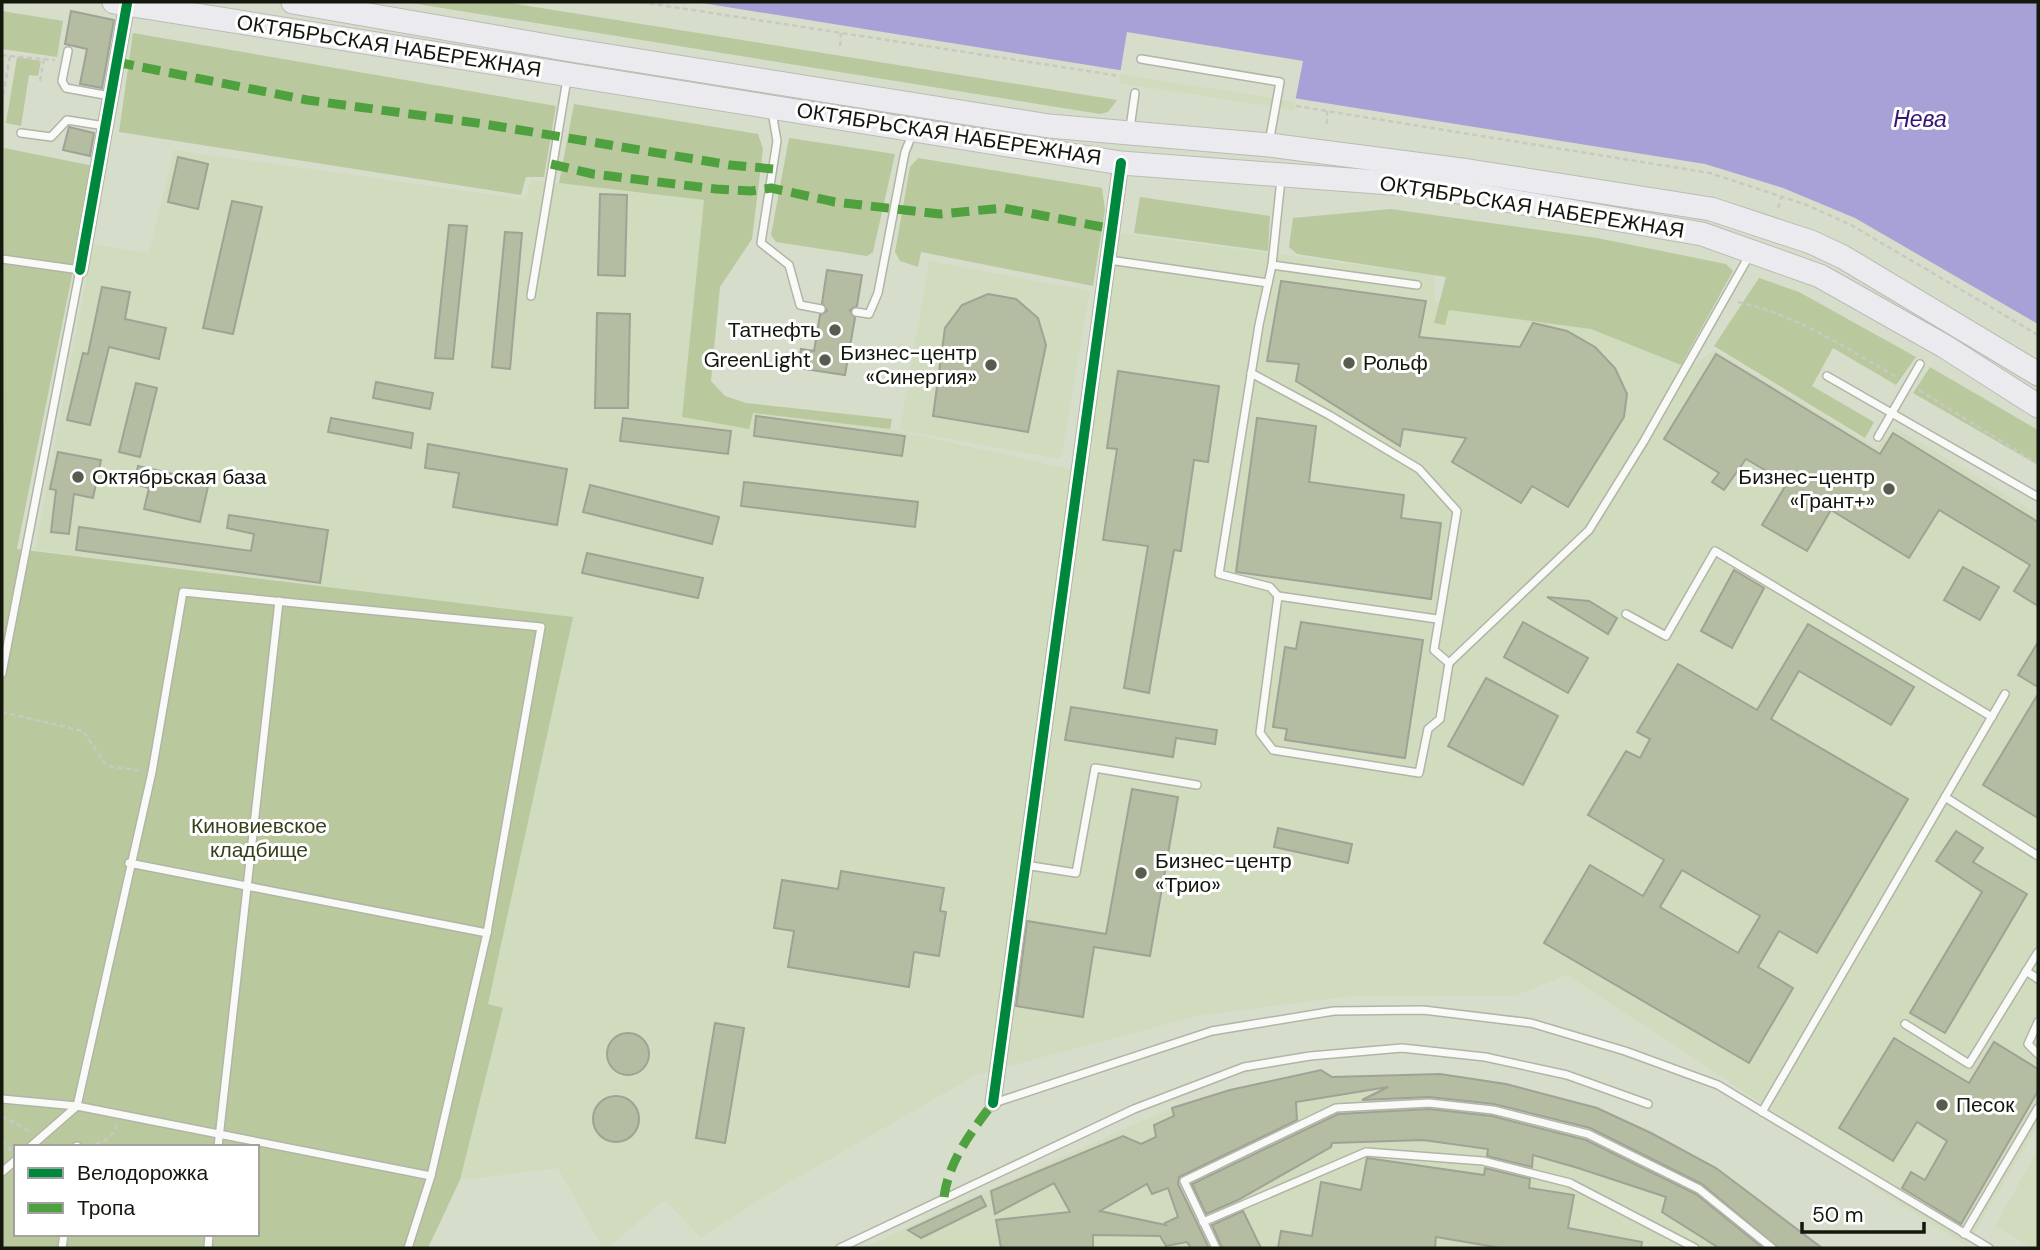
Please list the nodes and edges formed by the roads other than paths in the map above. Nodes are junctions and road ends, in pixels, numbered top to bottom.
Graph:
1 (293, 2) edge
2 (120, 3) edge
3 (68, 51) dead end
4 (1141, 59) dead end
5 (567, 75) junction
6 (1135, 93) dead end
7 (110, 96) junction
8 (771, 104) junction
9 (105, 126) junction
10 (915, 127) junction
11 (1130, 132) junction
12 (21, 133) dead end
13 (1269, 145) junction
14 (1121, 163) junction
15 (1282, 174) junction
16 (1753, 250) junction
17 (2, 259) edge
18 (1109, 260) junction
19 (1272, 265) junction
20 (79, 270) junction
21 (1268, 283) junction
22 (1417, 285) dead end
23 (531, 296) dead end
24 (821, 309) dead end
25 (856, 312) dead end
26 (1920, 364) dead end
27 (1251, 373) junction
28 (2038, 374) edge
29 (1827, 376) dead end
30 (2038, 406) edge
31 (1891, 413) junction
32 (1878, 437) dead end
33 (2038, 497) edge
34 (1278, 596) junction
35 (279, 601) junction
36 (1626, 614) dead end
37 (1437, 619) junction
38 (1449, 663) junction
39 (2, 673) edge
40 (2005, 694) dead end
41 (1992, 717) junction
42 (1197, 785) dead end
43 (1945, 797) junction
44 (2038, 856) edge
45 (129, 863) junction
46 (1024, 864) junction
47 (245, 888) junction
48 (487, 933) junction
49 (2038, 952) edge
50 (2026, 971) junction
51 (2038, 979) edge
52 (2038, 1021) edge
53 (1905, 1024) dead end
54 (2038, 1054) edge
55 (2, 1099) edge
56 (993, 1103) joint
57 (1648, 1104) dead end
58 (77, 1106) junction
59 (2038, 1108) edge
60 (1762, 1112) junction
61 (219, 1133) junction
62 (32, 1145) edge
63 (218, 1145) edge
64 (432, 1176) junction
65 (1203, 1222) junction
66 (1964, 1234) junction
67 (408, 1248) edge
68 (840, 1248) edge
69 (1216, 1248) edge
70 (1695, 1248) edge
71 (1773, 1248) edge
72 (1989, 1248) edge

1 - 11 main road, ОКТЯБРЬСКАЯ НАБЕРЕЖНАЯ
2 - 5 main road, ОКТЯБРЬСКАЯ НАБЕРЕЖНАЯ
2 - 7 street
3 - 7 lane
4 - 13 lane
5 - 8 main road, ОКТЯБРЬСКАЯ НАБЕРЕЖНАЯ
5 - 23 lane
6 - 11 lane
7 - 9 street
8 - 10 main road, ОКТЯБРЬСКАЯ НАБЕРЕЖНАЯ
8 - 24 lane
9 - 12 lane
9 - 20 street
10 - 14 main road, ОКТЯБРЬСКАЯ НАБЕРЕЖНАЯ
10 - 25 lane
11 - 13 main road, ОКТЯБРЬСКАЯ НАБЕРЕЖНАЯ
13 - 28 main road, ОКТЯБРЬСКАЯ НАБЕРЕЖНАЯ
14 - 15 main road, ОКТЯБРЬСКАЯ НАБЕРЕЖНАЯ
14 - 18 street
15 - 16 main road, ОКТЯБРЬСКАЯ НАБЕРЕЖНАЯ
15 - 19 lane
16 - 30 main road, ОКТЯБРЬСКАЯ НАБЕРЕЖНАЯ
16 - 38 lane
17 - 20 lane
18 - 21 lane
18 - 46 street
19 - 21 lane
19 - 22 lane
20 - 39 lane
21 - 27 lane
26 - 31 lane
27 - 34 lane
27 - 37 lane
29 - 31 lane
31 - 32 lane
31 - 33 lane
34 - 37 lane
34 - 38 lane
35 - 45 lane
35 - 47 lane
35 - 48 lane
36 - 41 lane
37 - 38 lane
40 - 41 lane
41 - 43 lane
42 - 46 lane
43 - 44 lane
43 - 60 lane
45 - 47 lane
45 - 58 lane
46 - 56 street
47 - 48 lane
47 - 61 lane
48 - 64 lane
49 - 50 lane
50 - 51 lane
50 - 53 lane
52 - 54 lane
55 - 58 lane
56 - 60 lane
57 - 68 lane
58 - 61 lane
58 - 62 lane
59 - 66 lane
60 - 66 lane
61 - 63 lane
61 - 64 lane
64 - 67 lane
65 - 69 lane
65 - 70 lane
65 - 71 lane
66 - 72 lane

